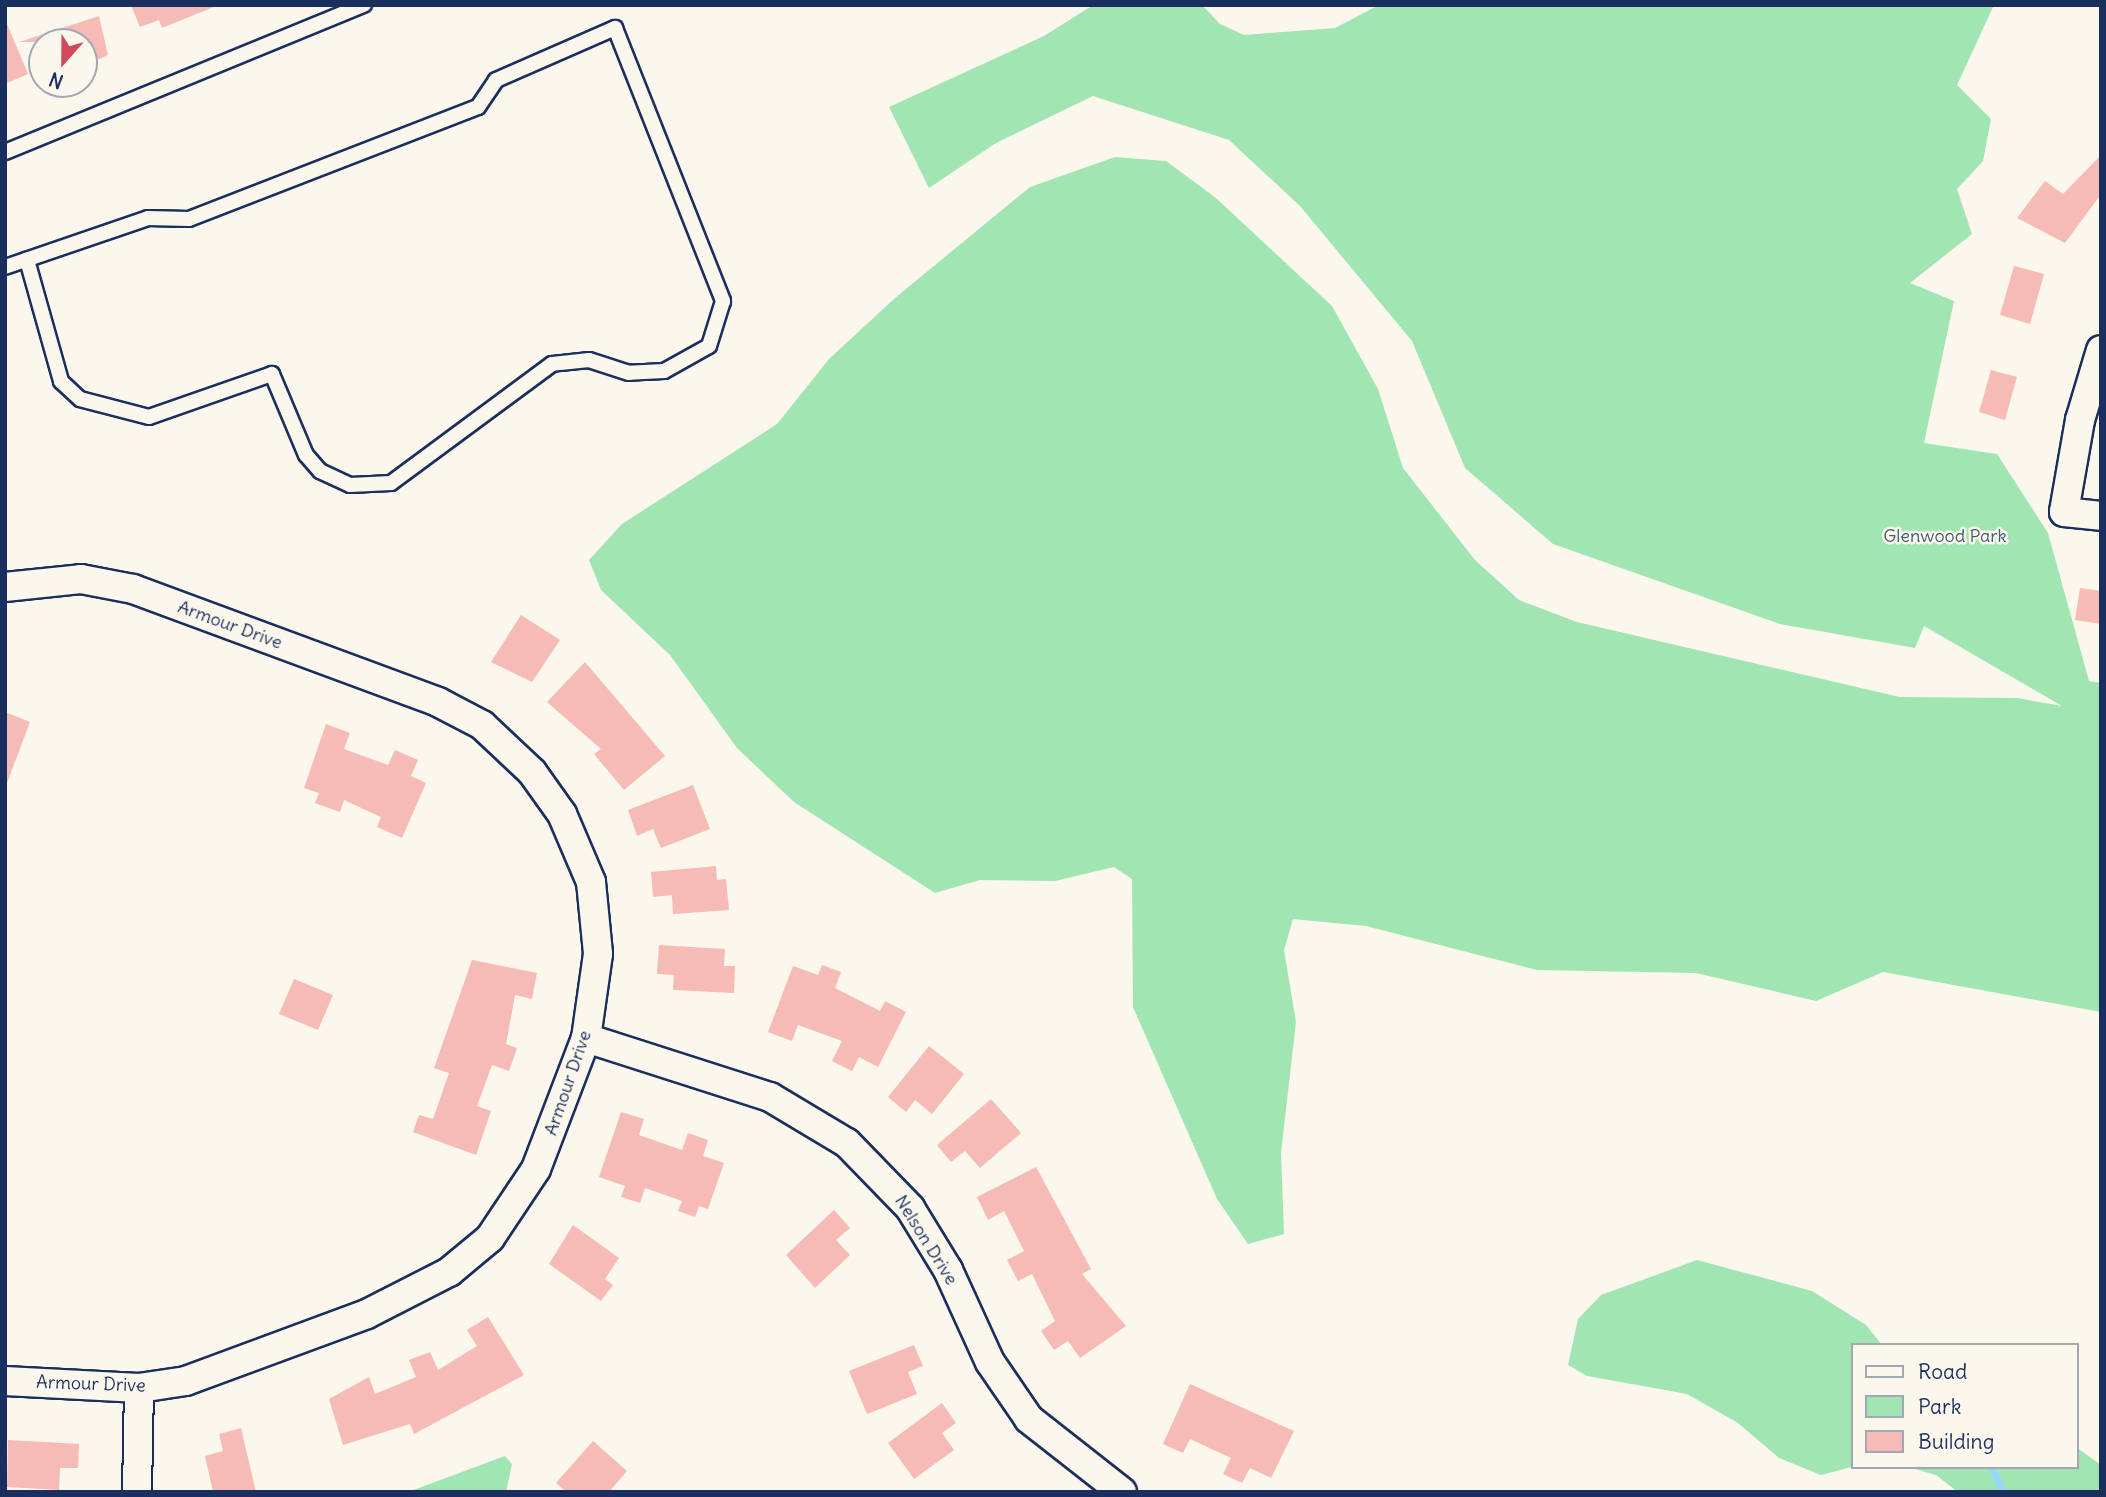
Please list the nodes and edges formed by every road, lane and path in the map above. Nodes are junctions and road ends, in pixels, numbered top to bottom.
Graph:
1 (364, 5) edge
2 (5, 152) edge
3 (27, 260) junction
4 (5, 267) edge
5 (2101, 350) edge
6 (2101, 516) edge
7 (5, 587) edge
8 (586, 1038) junction
9 (5, 1381) edge
10 (139, 1388) junction
11 (137, 1492) edge
12 (1122, 1492) edge

1 - 2 lane
3 - 3 lane
3 - 4 lane
5 - 6 street
7 - 8 street, Armour Drive
8 - 10 street, Armour Drive
8 - 12 street, Nelson Drive
9 - 10 street, Armour Drive
10 - 11 street

